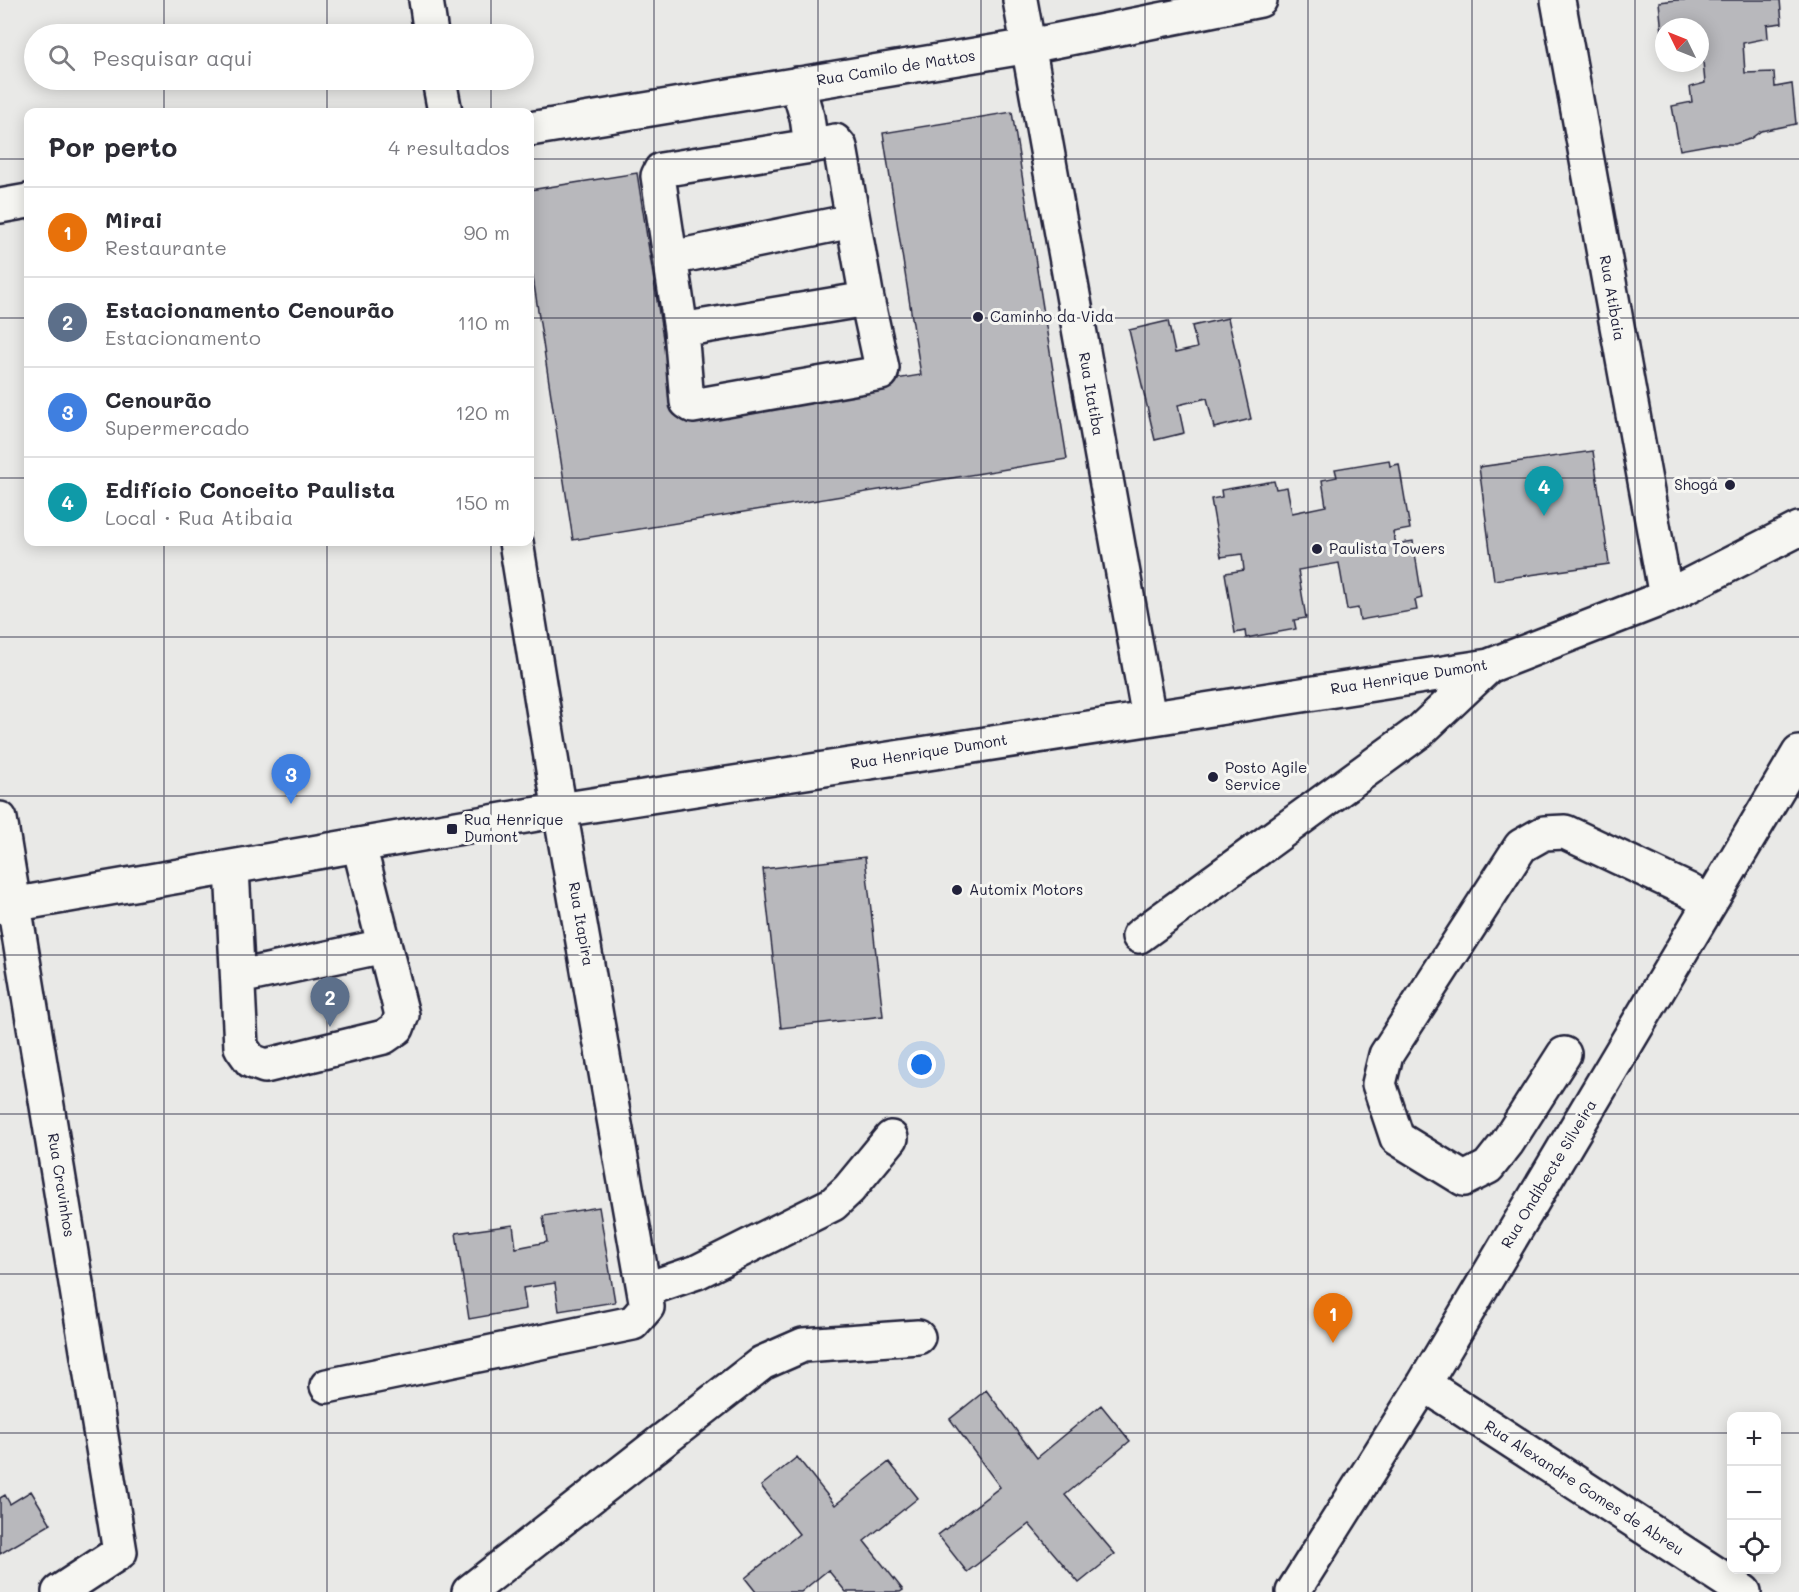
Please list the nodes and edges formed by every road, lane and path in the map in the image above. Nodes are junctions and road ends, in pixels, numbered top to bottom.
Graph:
1 (426, 0) edge
2 (1020, 0) edge
3 (1260, 0) edge
4 (1558, 0) edge
5 (430, 24) edge
6 (1029, 46) junction
7 (797, 84) junction
8 (441, 90) edge
9 (444, 108) edge
10 (534, 128) edge
11 (812, 146) junction
12 (24, 202) edge
13 (0, 206) edge
14 (852, 221) junction
15 (671, 258) junction
16 (867, 299) junction
17 (681, 330) junction
18 (1799, 529) edge
19 (517, 546) edge
20 (1666, 597) junction
21 (1489, 666) junction
22 (1149, 718) junction
23 (1799, 753) edge
24 (560, 810) junction
25 (0, 819) edge
26 (359, 845) junction
27 (232, 868) junction
28 (1710, 903) junction
29 (8, 906) edge
30 (1138, 936) dead end
31 (384, 946) junction
32 (239, 977) junction
33 (1564, 1054) dead end
34 (891, 1138) dead end
35 (645, 1298) junction
36 (918, 1337) dead end
37 (1424, 1384) junction
38 (327, 1386) dead end
39 (59, 1592) edge
40 (469, 1592) edge
41 (1293, 1592) edge
42 (1744, 1592) edge

1 - 5 street
2 - 6 street, Rua Itatiba
3 - 6 street, Rua Camilo de Mattos
4 - 20 street, Rua Atibaia
6 - 7 street, Rua Camilo de Mattos
6 - 22 street, Rua Itatiba
7 - 10 street, Rua Camilo de Mattos
7 - 11 street
8 - 9 street
11 - 14 street
11 - 15 street
12 - 13 street
14 - 15 street
14 - 16 street
15 - 17 street
16 - 17 street
16 - 17 street
18 - 20 street, Rua Henrique Dumont
19 - 24 street, Rua Itapira
20 - 21 street, Rua Henrique Dumont
21 - 22 street, Rua Henrique Dumont
21 - 30 street
22 - 24 street, Rua Henrique Dumont
23 - 28 street, Rua Ondibecte Silveira
24 - 26 street, Rua Henrique Dumont
24 - 35 street, Rua Itapira
25 - 29 street, Rua Cravinhos
26 - 27 street, Rua Henrique Dumont
26 - 31 street
27 - 29 street, Rua Henrique Dumont
27 - 32 street
28 - 33 street
28 - 37 street, Rua Ondibecte Silveira
29 - 39 street, Rua Cravinhos
31 - 32 street
31 - 32 street
34 - 35 street
35 - 38 street
36 - 40 street
37 - 41 street, Rua Ondibecte Silveira
37 - 42 street, Rua Alexandre Gomes de Abreu

